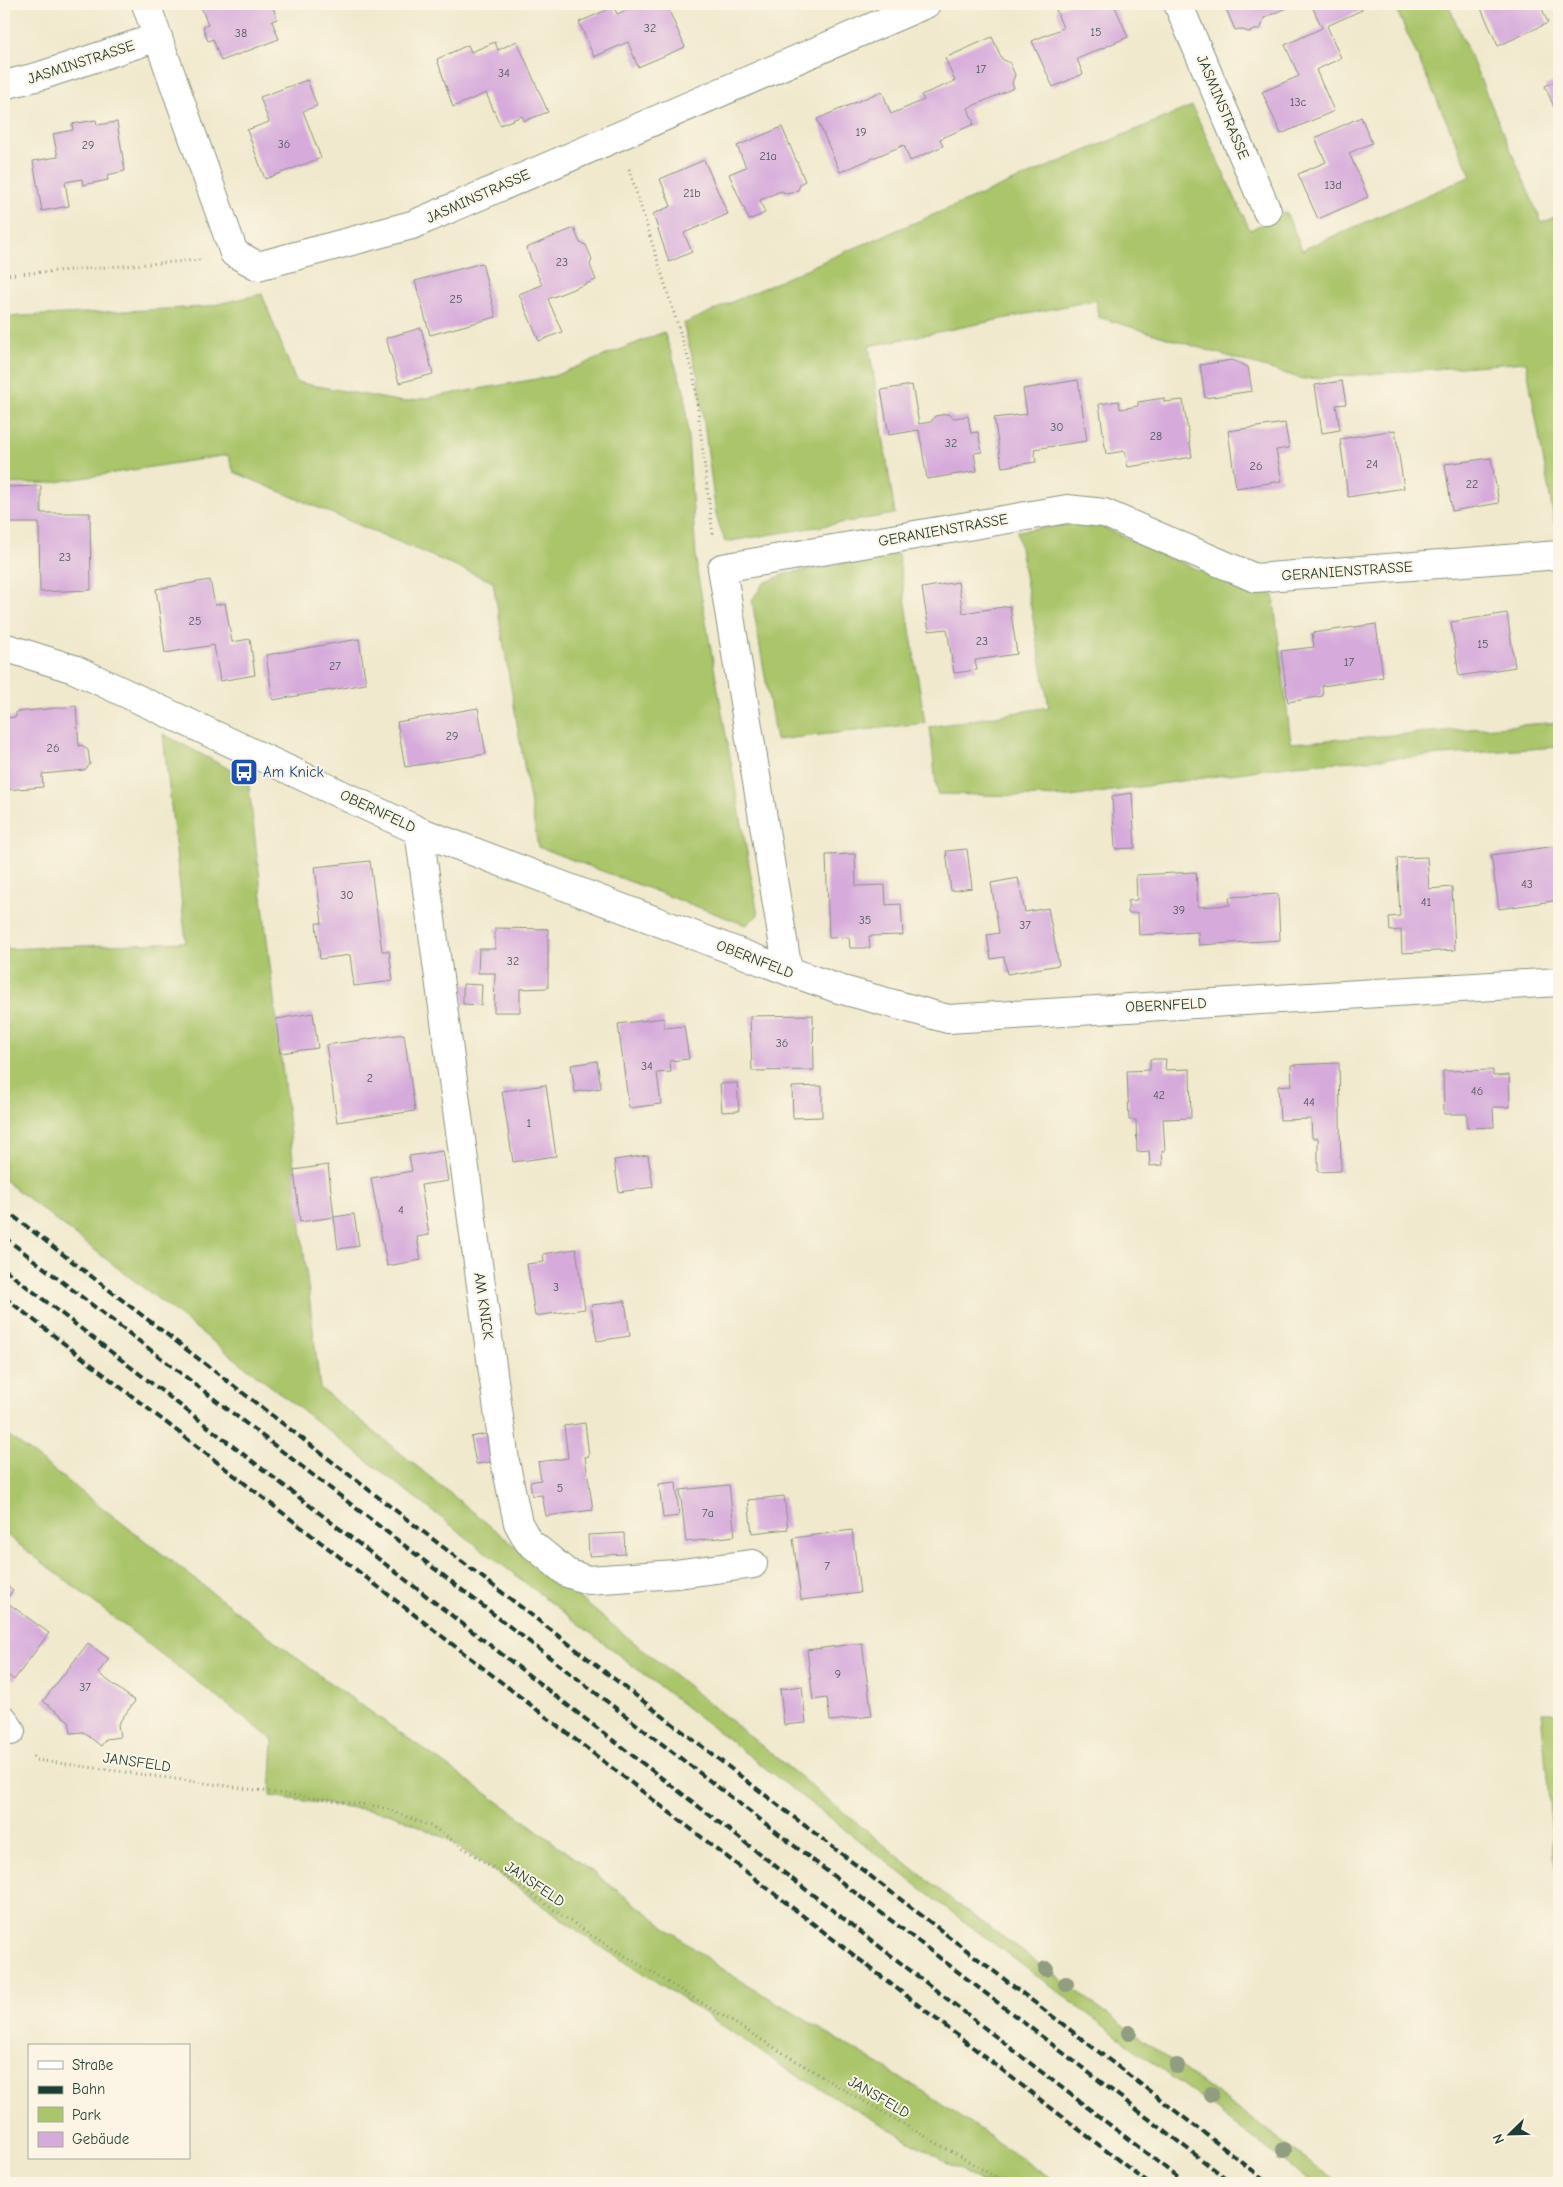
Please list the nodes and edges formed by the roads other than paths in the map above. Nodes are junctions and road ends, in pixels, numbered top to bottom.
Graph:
1 (146, 4) edge
2 (926, 4) edge
3 (1178, 4) edge
4 (158, 37) junction
5 (4, 85) edge
6 (1267, 211) dead end
7 (1559, 555) edge
8 (4, 647) edge
9 (419, 831) junction
10 (788, 972) junction
11 (1559, 982) edge
12 (752, 1564) dead end

1 - 4 street
2 - 4 street, JASMINSTRASSE
3 - 6 street, JASMINSTRASSE
4 - 5 street, JASMINSTRASSE
7 - 10 street, GERANIENSTRASSE
8 - 9 street, OBERNFELD
9 - 10 street, OBERNFELD
9 - 12 street, AM KNICK
10 - 11 street, OBERNFELD

